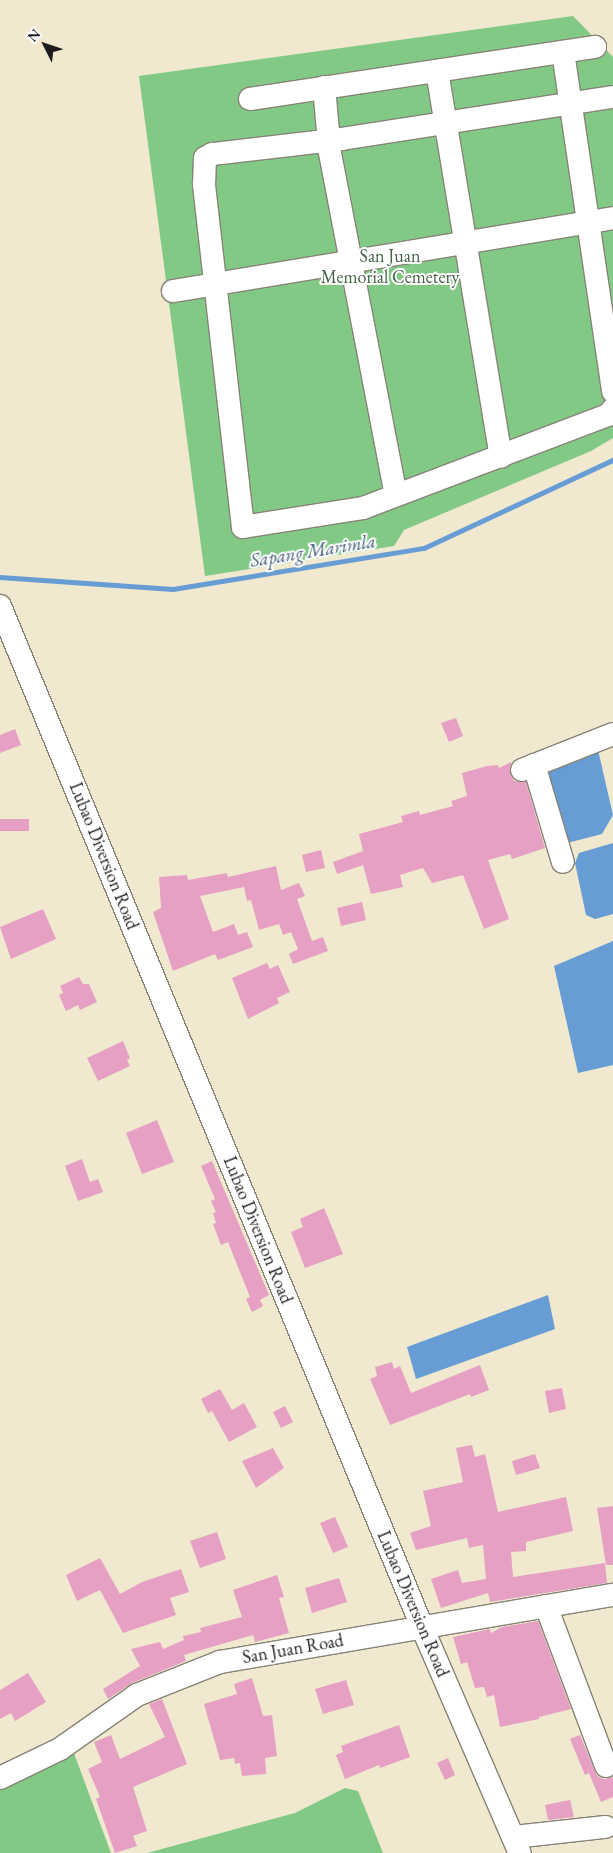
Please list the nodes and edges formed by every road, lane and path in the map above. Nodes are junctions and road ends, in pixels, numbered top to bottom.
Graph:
1 (595, 47) dead end
2 (563, 52) junction
3 (437, 71) junction
4 (324, 87) junction
5 (612, 97) edge
6 (250, 99) dead end
7 (568, 103) junction
8 (445, 122) junction
9 (328, 141) junction
10 (613, 218) edge
11 (586, 222) junction
12 (465, 240) junction
13 (351, 260) junction
14 (215, 284) junction
15 (173, 291) dead end
16 (613, 391) edge
17 (613, 409) edge
18 (501, 457) junction
19 (396, 495) junction
20 (2, 611) edge
21 (613, 734) edge
22 (563, 862) dead end
23 (613, 1595) edge
24 (546, 1606) junction
25 (422, 1627) junction
26 (606, 1766) dead end
27 (0, 1778) edge
28 (605, 1827) dead end
29 (517, 1845) edge

1 - 2 street
2 - 3 street
2 - 7 street
3 - 4 street
3 - 8 street
4 - 6 street
4 - 9 street
5 - 7 street
7 - 8 street
7 - 11 street
8 - 9 street
8 - 12 street
9 - 13 street
9 - 14 street
10 - 11 street
11 - 12 street
11 - 16 street
12 - 13 street
12 - 18 street
13 - 14 street
13 - 19 street
14 - 15 street
14 - 19 street
17 - 18 street
18 - 19 street
20 - 25 street, Lubao Diversion Road
21 - 22 street
23 - 24 street, San Juan Road
24 - 25 street, San Juan Road
24 - 26 street
25 - 27 street, San Juan Road
25 - 29 street, Lubao Diversion Road
28 - 29 street

